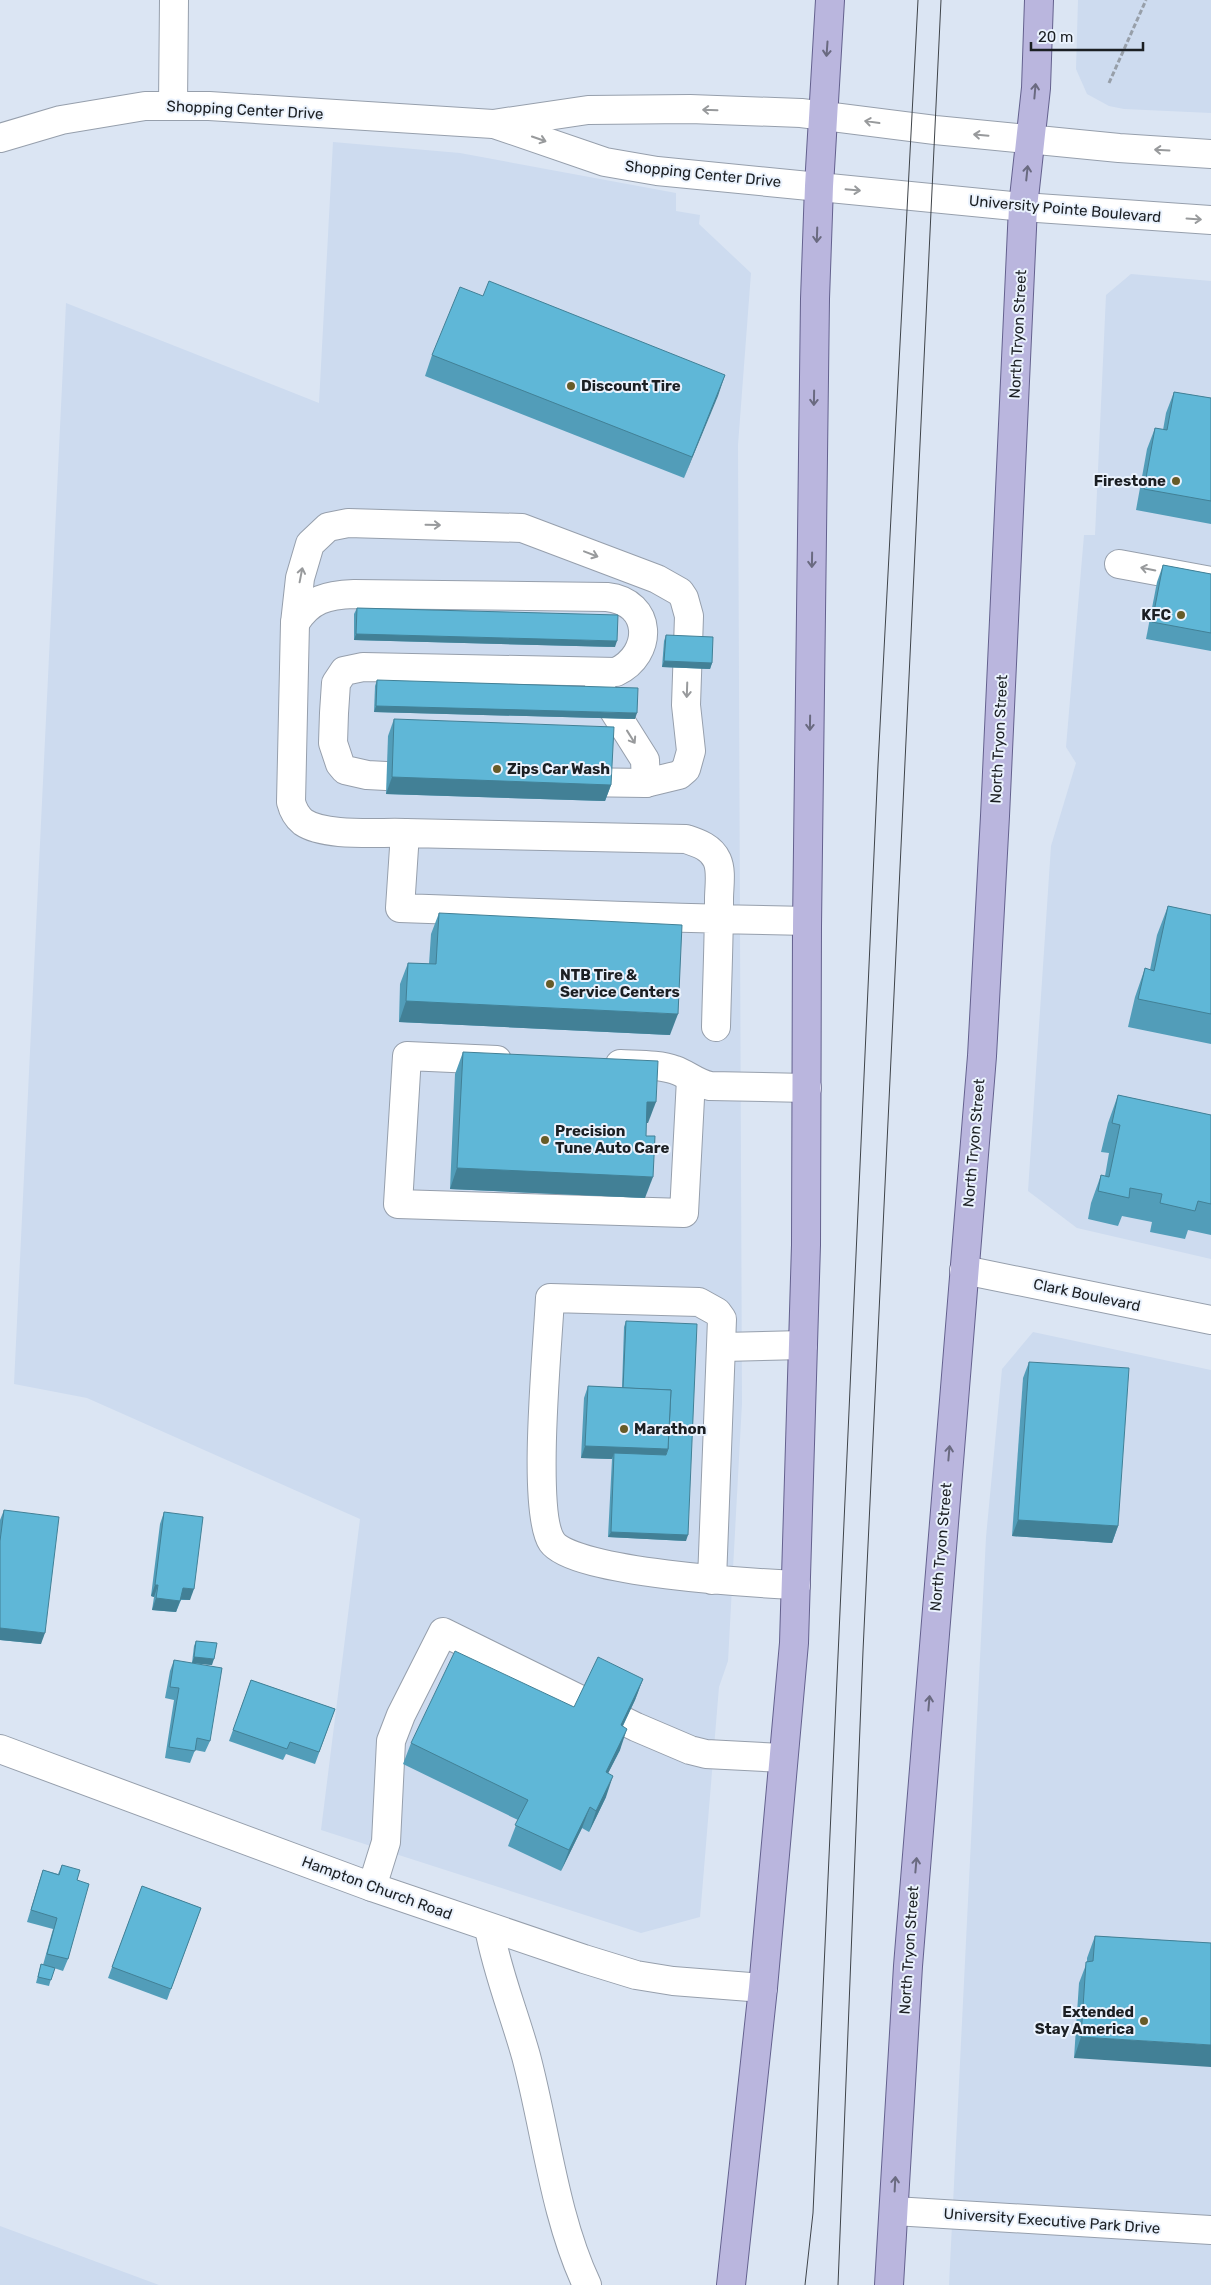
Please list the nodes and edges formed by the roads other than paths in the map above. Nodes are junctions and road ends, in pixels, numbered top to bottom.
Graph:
1 (174, 0) edge
2 (830, 0) edge
3 (1039, 0) edge
4 (174, 105) junction
5 (823, 115) junction
6 (493, 124) junction
7 (0, 138) edge
8 (1030, 139) junction
9 (1211, 154) edge
10 (819, 186) junction
11 (919, 196) joint
12 (1023, 207) junction
13 (1211, 220) edge
14 (1119, 564) dead end
15 (620, 565) junction
16 (1211, 582) edge
17 (604, 597) junction
18 (296, 623) junction
19 (580, 673) junction
20 (453, 778) edge
21 (549, 781) edge
22 (646, 783) junction
23 (405, 833) junction
24 (719, 920) junction
25 (808, 921) junction
26 (716, 1027) dead end
27 (523, 1061) edge
28 (591, 1063) edge
29 (692, 1079) junction
30 (807, 1088) junction
31 (964, 1270) junction
32 (1211, 1320) edge
33 (803, 1345) junction
34 (723, 1347) junction
35 (712, 1580) junction
36 (796, 1585) junction
37 (0, 1750) edge
38 (784, 1758) junction
39 (372, 1887) junction
40 (489, 1928) junction
41 (763, 1988) junction
42 (894, 2211) junction
43 (1211, 2230) edge
44 (587, 2285) edge
45 (731, 2285) edge
46 (889, 2285) edge

1 - 4 street
2 -> 5 main road
8 -> 3 main road, North Tryon Street
4 - 6 street, Shopping Center Drive
4 - 7 street, Shopping Center Drive
5 -> 6 street, Shopping Center Drive
8 -> 5 street, Shopping Center Drive
5 - 10 main road
6 -> 10 street, Shopping Center Drive
9 -> 8 street
12 -> 8 main road, North Tryon Street
10 -> 11 street, Shopping Center Drive
10 -> 25 main road
11 - 12 street, University Pointe Boulevard
12 -> 13 street, University Pointe Boulevard
12 - 31 main road, North Tryon Street
16 -> 14 street
15 - 17 street
18 -> 15 street
15 -> 22 street
17 - 18 street
17 - 19 street
18 - 23 street
19 - 20 street
19 -> 22 street
21 - 22 street
23 - 24 street
23 - 24 street
24 - 25 street
24 - 26 street
25 - 30 main road
27 - 29 street
28 - 29 street
29 - 30 street
30 - 33 main road
31 - 32 street, Clark Boulevard
42 -> 31 main road, North Tryon Street
33 - 34 street
33 - 36 main road
34 - 35 street
34 - 35 street
35 - 36 street
36 - 38 main road
37 - 39 street, Hampton Church Road
38 - 39 street
38 - 41 main road
39 - 40 street, Hampton Church Road
40 - 41 street, Hampton Church Road
40 - 44 street
41 - 45 main road
42 - 43 street, University Executive Park Drive
42 - 46 main road, North Tryon Street

